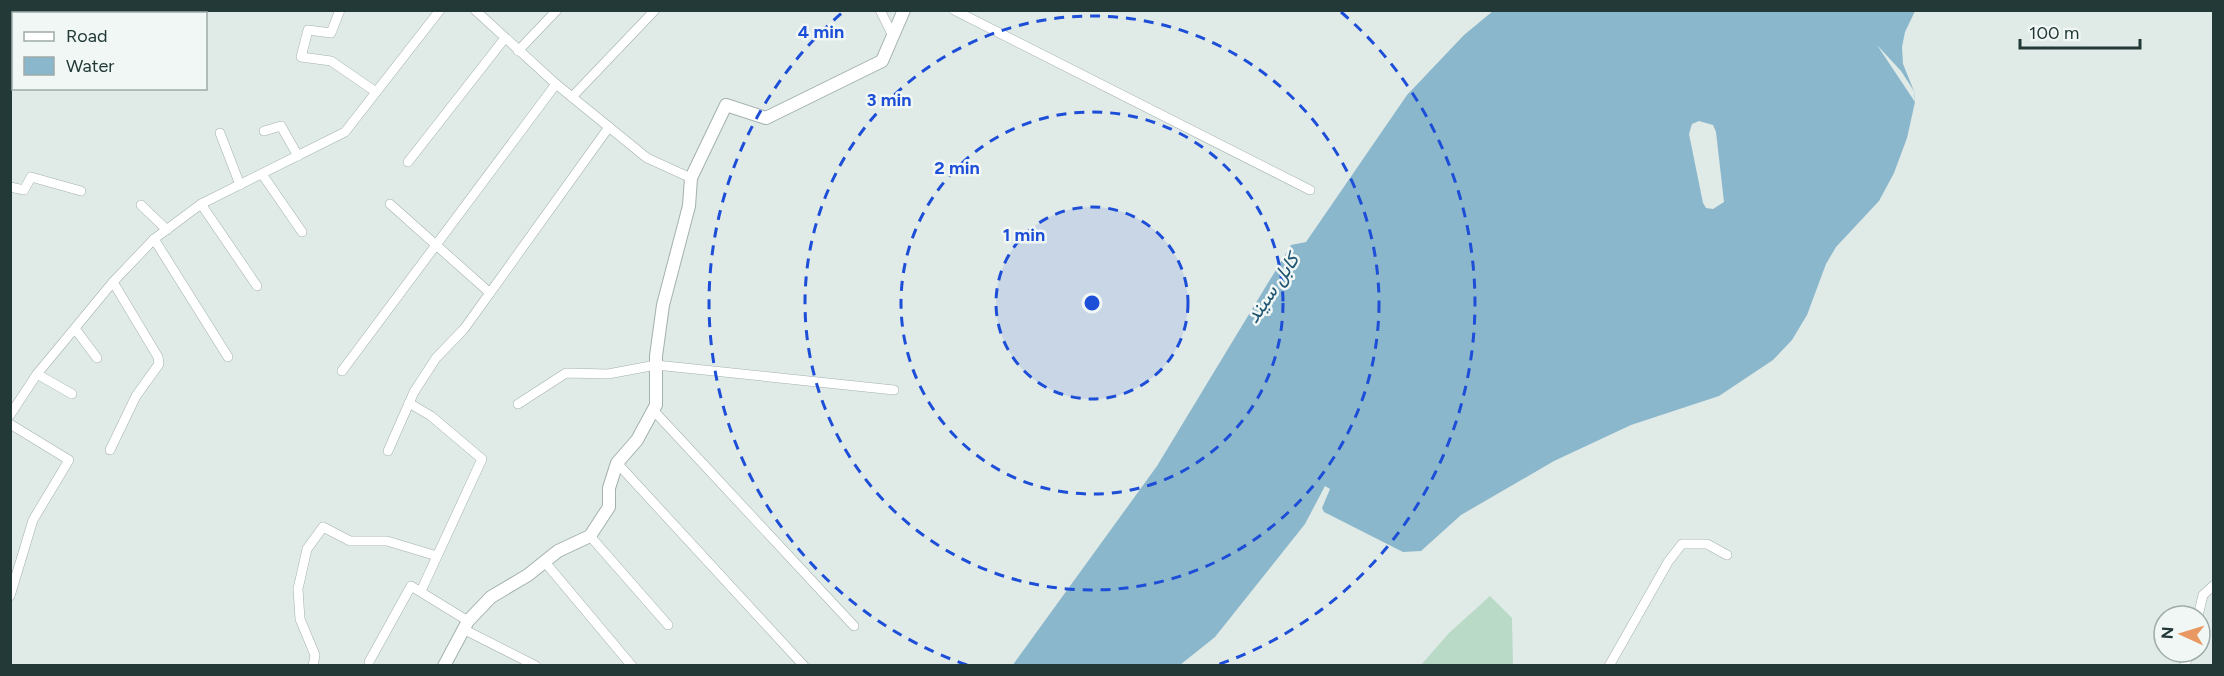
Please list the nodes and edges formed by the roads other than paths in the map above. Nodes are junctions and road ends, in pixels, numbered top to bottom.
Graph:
1 (340, 10) edge
2 (440, 10) edge
3 (475, 10) edge
4 (557, 10) edge
5 (655, 10) edge
6 (880, 10) edge
7 (904, 10) edge
8 (954, 10) edge
9 (893, 36) junction
10 (505, 38) junction
11 (518, 51) junction
12 (556, 84) junction
13 (376, 92) junction
14 (572, 97) junction
15 (609, 127) junction
16 (264, 131) dead end
17 (220, 133) dead end
18 (298, 156) junction
19 (408, 162) dead end
20 (262, 174) junction
21 (691, 178) junction
22 (240, 185) junction
23 (10, 187) edge
24 (1310, 190) dead end
25 (81, 191) dead end
26 (201, 204) junction
27 (390, 204) dead end
28 (141, 205) dead end
29 (166, 230) junction
30 (302, 232) dead end
31 (154, 239) junction
32 (436, 245) junction
33 (113, 282) junction
34 (257, 286) dead end
35 (490, 293) junction
36 (75, 330) junction
37 (228, 357) dead end
38 (97, 358) dead end
39 (656, 365) junction
40 (342, 371) dead end
41 (37, 374) junction
42 (894, 390) dead end
43 (72, 394) dead end
44 (409, 403) junction
45 (518, 404) dead end
46 (653, 411) junction
47 (10, 415) edge
48 (10, 424) edge
49 (110, 450) dead end
50 (388, 451) dead end
51 (617, 463) junction
52 (590, 536) junction
53 (1726, 555) dead end
54 (437, 556) junction
55 (544, 561) junction
56 (2214, 585) edge
57 (421, 591) junction
58 (10, 596) edge
59 (2201, 604) edge
60 (466, 625) junction
61 (668, 626) dead end
62 (854, 626) dead end
63 (369, 662) dead end
64 (313, 666) edge
65 (444, 666) edge
66 (536, 666) edge
67 (632, 666) edge
68 (804, 666) edge
69 (1609, 666) edge

1 - 13 street
2 - 13 street
3 - 10 street
4 - 11 street
5 - 14 street
6 - 9 street
7 - 9 street
8 - 24 street
9 - 21 street
10 - 11 street
10 - 19 street
11 - 12 street
12 - 14 street
12 - 32 street
13 - 18 street
14 - 15 street
15 - 21 street
15 - 35 street
16 - 18 street
17 - 22 street
18 - 20 street
20 - 22 street
20 - 30 street
21 - 39 street
22 - 26 street
23 - 25 street
26 - 29 street
26 - 34 street
27 - 32 street
28 - 29 street
29 - 31 street
31 - 33 street
31 - 37 street
32 - 35 street
32 - 40 street
33 - 36 street
33 - 49 street
35 - 44 street
36 - 38 street
36 - 41 street
39 - 42 street
39 - 45 street
39 - 46 street
41 - 43 street
41 - 47 street
44 - 50 street
44 - 54 street
46 - 51 street
46 - 62 street
48 - 58 street
51 - 52 street
51 - 68 street
52 - 55 street
52 - 61 street
53 - 69 street
54 - 57 street
54 - 64 street
55 - 60 street
55 - 67 street
56 - 59 street
57 - 60 street
57 - 63 street
60 - 65 street
60 - 66 street

